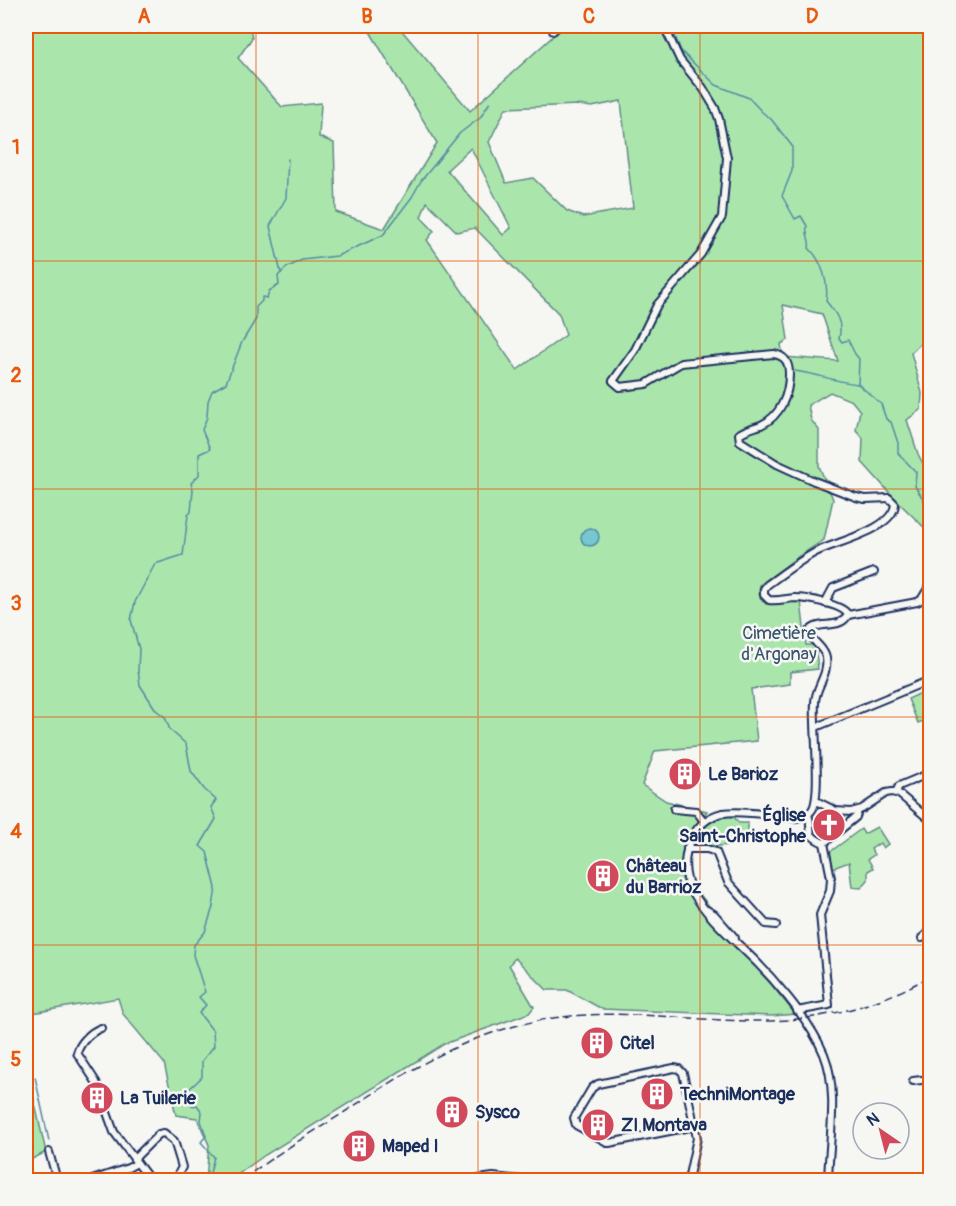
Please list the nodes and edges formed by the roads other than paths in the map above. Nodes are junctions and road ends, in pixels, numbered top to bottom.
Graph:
1 (664, 26) edge
2 (874, 572) dead end
3 (930, 585) edge
4 (825, 603) junction
5 (848, 615) junction
6 (930, 680) edge
7 (816, 727) junction
8 (930, 773) edge
9 (896, 792) junction
10 (816, 801) junction
11 (674, 808) dead end
12 (858, 811) junction
13 (806, 815) junction
14 (930, 820) edge
15 (704, 821) junction
16 (824, 843) junction
17 (687, 849) junction
18 (776, 925) dead end
19 (930, 931) edge
20 (922, 938) dead end
21 (797, 1011) junction
22 (101, 1028) dead end
23 (930, 1079) edge
24 (913, 1081) dead end
25 (695, 1126) junction
26 (49, 1152) dead end
27 (136, 1161) junction
28 (57, 1180) edge
29 (92, 1180) edge
30 (150, 1180) edge
31 (175, 1180) edge
32 (472, 1180) edge
33 (523, 1180) edge
34 (688, 1180) edge
35 (828, 1180) edge

1 - 4 street
2 - 4 street
3 - 5 street
4 - 5 street
5 - 7 street
6 - 7 street
7 - 10 street
8 - 9 street
9 - 12 street
9 - 14 street
10 - 12 street
10 - 13 street
11 - 15 street
12 - 16 street
13 - 15 street
13 - 16 street
15 - 17 street
16 - 21 street
17 - 18 street
17 - 21 street
19 - 20 street
21 - 35 street
22 - 27 street
23 - 24 street
25 - 25 street
25 - 34 street
26 - 28 street
27 - 29 street
27 - 30 street
27 - 31 street
32 - 33 street

